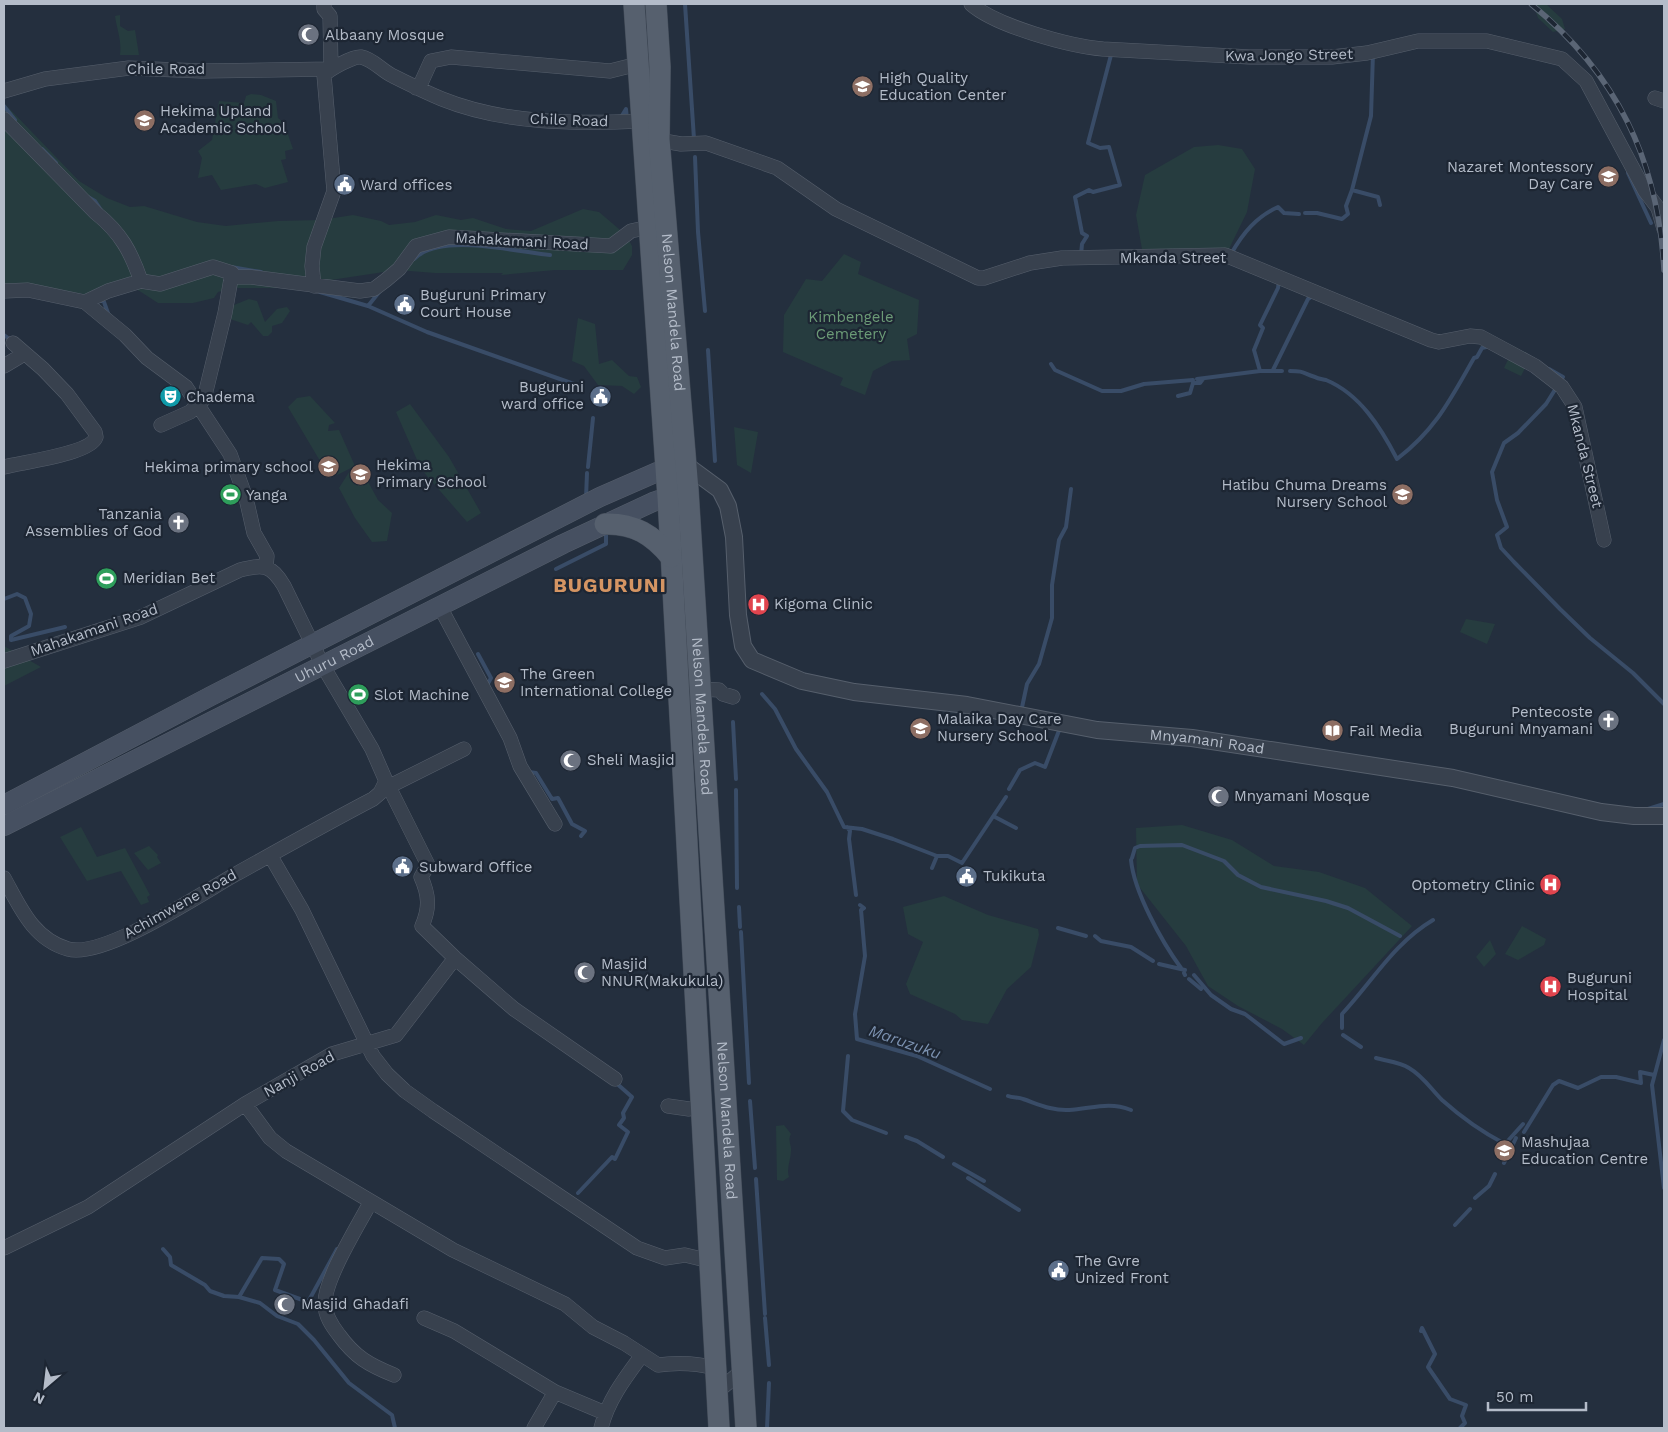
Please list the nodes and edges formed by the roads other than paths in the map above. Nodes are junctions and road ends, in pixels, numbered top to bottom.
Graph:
1 (324, 4) edge
2 (634, 4) edge
3 (656, 4) edge
4 (971, 4) edge
5 (638, 64) junction
6 (331, 69) junction
7 (416, 88) junction
8 (4, 91) edge
9 (4, 119) edge
10 (648, 133) junction
11 (649, 227) junction
12 (1664, 229) edge
13 (230, 277) junction
14 (141, 281) junction
15 (314, 286) junction
16 (4, 291) edge
17 (85, 302) junction
18 (13, 343) dead end
19 (24, 354) junction
20 (4, 366) edge
21 (198, 404) junction
22 (161, 425) dead end
23 (686, 465) junction
24 (4, 467) edge
25 (664, 469) junction
26 (708, 480) junction
27 (688, 490) junction
28 (668, 497) junction
29 (605, 524) junction
30 (1604, 540) dead end
31 (671, 558) junction
32 (266, 567) junction
33 (439, 605) junction
34 (311, 645) junction
35 (4, 661) edge
36 (323, 666) junction
37 (700, 689) junction
38 (733, 697) dead end
39 (464, 749) dead end
40 (387, 784) junction
41 (4, 805) edge
42 (1664, 816) edge
43 (555, 824) dead end
44 (4, 826) edge
45 (270, 855) junction
46 (4, 878) edge
47 (455, 958) junction
48 (367, 1042) junction
49 (615, 1079) dead end
50 (245, 1104) junction
51 (668, 1106) dead end
52 (689, 1110) dead end
53 (370, 1203) junction
54 (4, 1248) edge
55 (710, 1261) junction
56 (424, 1318) dead end
57 (642, 1355) junction
58 (716, 1368) junction
59 (742, 1370) junction
60 (394, 1375) dead end
61 (555, 1392) junction
62 (717, 1392) junction
63 (605, 1413) junction
64 (534, 1428) edge
65 (601, 1428) edge
66 (719, 1428) edge
67 (746, 1428) edge

1 - 6 street
2 - 5 main road, Nelson Mandela Road
3 - 10 main road, Nelson Mandela Road
4 - 12 street, Kwa Jongo Street
5 - 7 street
5 - 10 main road, Nelson Mandela Road
6 - 7 street, Chile Road
6 - 8 street, Chile Road
6 - 15 street
7 - 10 street, Chile Road
9 - 14 street
10 - 11 main road, Nelson Mandela Road
10 - 23 main road, Nelson Mandela Road
10 - 30 street, Mkanda Street
11 - 15 street, Mahakamani Road
11 - 25 main road, Nelson Mandela Road
13 - 14 street
13 - 15 street, Mahakamani Road
13 - 21 street
14 - 17 street
16 - 17 street
17 - 21 street
18 - 19 street
19 - 20 street
19 - 24 street
21 - 22 street
21 - 32 street
23 - 25 main road, Uhuru Road
23 - 26 street
23 - 27 main road, Nelson Mandela Road
25 - 28 main road, Nelson Mandela Road
25 - 34 main road, Uhuru Road
26 - 27 street
26 - 42 street, Mnyamani Road
27 - 28 main road, Uhuru Road
27 - 37 main road, Nelson Mandela Road
28 - 29 main road, Uhuru Road
28 - 31 main road, Nelson Mandela Road
29 - 31 main road
29 - 33 main road, Uhuru Road
31 - 55 main road, Nelson Mandela Road
32 - 34 street
32 - 35 street, Mahakamani Road
33 - 36 main road, Uhuru Road
33 - 43 street
34 - 36 street
34 - 41 main road, Uhuru Road
36 - 40 street
36 - 44 main road, Uhuru Road
37 - 38 street
37 - 59 main road, Nelson Mandela Road
39 - 40 street
40 - 45 street, Achimwene Road
40 - 47 street
45 - 46 street, Achimwene Road
45 - 48 street
47 - 48 street, Nanji Road
47 - 49 street
48 - 50 street, Nanji Road
48 - 55 street
50 - 53 street
50 - 54 street, Nanji Road
51 - 52 street
53 - 57 street
53 - 60 street
55 - 58 main road, Nelson Mandela Road
56 - 61 street
57 - 58 street
57 - 63 street
58 - 62 main road, Nelson Mandela Road
59 - 62 street
59 - 67 main road, Nelson Mandela Road
61 - 63 street
61 - 64 street
62 - 66 main road, Nelson Mandela Road
63 - 65 street

